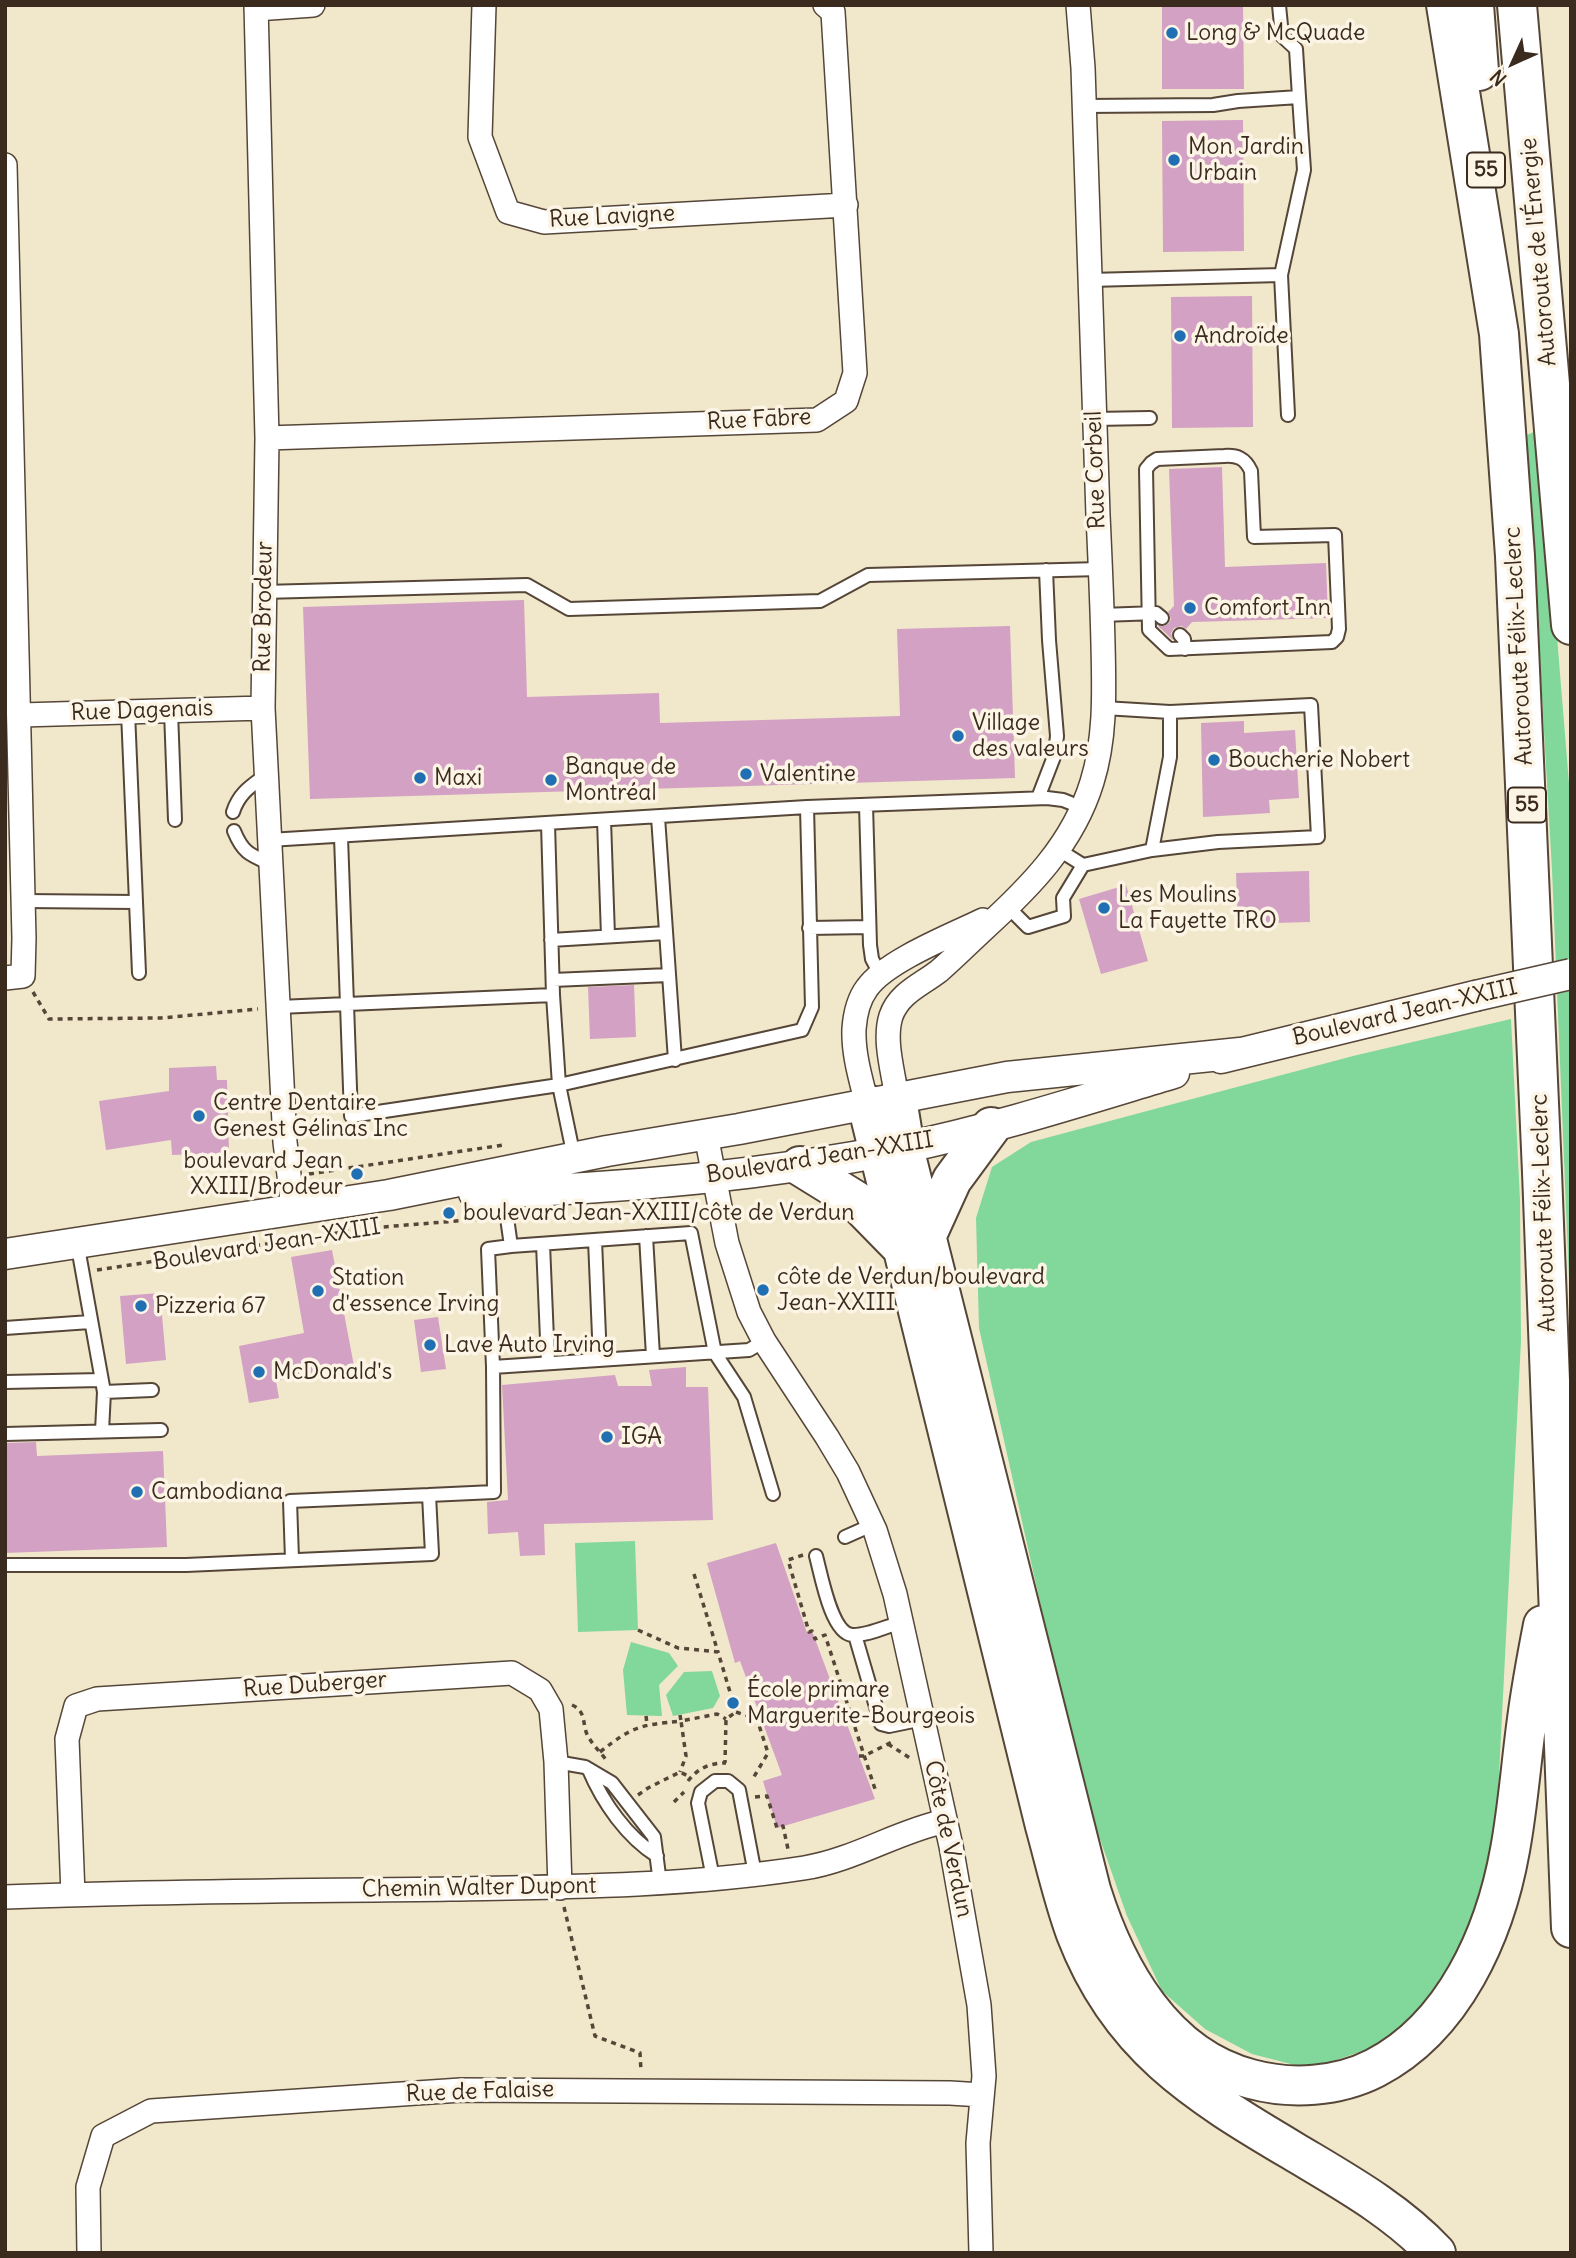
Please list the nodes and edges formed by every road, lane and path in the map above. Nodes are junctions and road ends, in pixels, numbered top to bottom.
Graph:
1 (313, 5) edge
2 (484, 5) edge
3 (825, 5) edge
4 (1079, 5) edge
5 (1279, 5) edge
6 (1446, 5) edge
7 (1474, 5) edge
8 (1517, 5) edge
9 (256, 7) edge
10 (1299, 97) junction
11 (1084, 106) junction
12 (5, 165) edge
13 (846, 205) junction
14 (1281, 275) junction
15 (1090, 280) junction
16 (1499, 334) junction
17 (1288, 415) dead end
18 (1150, 418) dead end
19 (1094, 419) junction
20 (267, 438) junction
21 (1100, 569) junction
22 (1046, 570) junction
23 (263, 592) junction
24 (1148, 613) junction
25 (1102, 615) junction
26 (1162, 618) dead end
27 (1571, 625) edge
28 (1180, 635) dead end
29 (1185, 649) junction
30 (262, 708) junction
31 (1104, 708) junction
32 (171, 711) junction
33 (128, 712) junction
34 (1170, 712) junction
35 (21, 715) junction
36 (266, 775) junction
37 (1038, 798) junction
38 (866, 805) junction
39 (807, 807) junction
40 (1083, 808) junction
41 (233, 812) dead end
42 (658, 817) junction
43 (175, 820) dead end
44 (604, 821) junction
45 (548, 824) junction
46 (234, 831) dead end
47 (341, 837) junction
48 (270, 840) junction
49 (1059, 850) junction
50 (1152, 850) junction
51 (271, 864) junction
52 (1083, 865) junction
53 (24, 901) junction
54 (136, 902) junction
55 (1008, 907) junction
56 (869, 927) junction
57 (809, 928) junction
58 (666, 933) junction
59 (608, 936) junction
60 (551, 940) junction
61 (139, 973) dead end
62 (880, 974) junction
63 (1571, 974) edge
64 (669, 975) junction
65 (14, 977) edge
66 (553, 980) junction
67 (553, 995) junction
68 (346, 1004) junction
69 (279, 1007) junction
70 (1240, 1053) junction
71 (675, 1060) junction
72 (559, 1085) junction
73 (882, 1102) junction
74 (991, 1128) junction
75 (706, 1135) junction
76 (513, 1144) dead end
77 (892, 1150) junction
78 (574, 1158) junction
79 (800, 1166) junction
80 (322, 1172) dead end
81 (714, 1176) junction
82 (502, 1182) junction
83 (293, 1209) junction
84 (449, 1213) dead end
85 (485, 1218) dead end
86 (450, 1222) junction
87 (646, 1236) junction
88 (595, 1240) junction
89 (76, 1241) junction
90 (914, 1241) junction
91 (543, 1244) junction
92 (511, 1247) junction
93 (5, 1254) edge
94 (91, 1271) dead end
95 (90, 1322) junction
96 (5, 1328) edge
97 (764, 1341) junction
98 (715, 1353) junction
99 (653, 1356) junction
100 (600, 1360) junction
101 (548, 1363) junction
102 (493, 1367) junction
103 (5, 1382) edge
104 (103, 1386) junction
105 (152, 1390) dead end
106 (161, 1430) dead end
107 (102, 1431) junction
108 (5, 1434) edge
109 (429, 1494) junction
110 (773, 1494) dead end
111 (872, 1525) junction
112 (845, 1537) dead end
113 (1556, 1544) junction
114 (816, 1556) dead end
115 (292, 1559) junction
116 (788, 1560) dead end
117 (5, 1565) edge
118 (694, 1574) dead end
119 (902, 1622) junction
120 (638, 1630) dead end
121 (855, 1635) junction
122 (718, 1652) junction
123 (566, 1705) dead end
124 (736, 1712) junction
125 (680, 1715) dead end
126 (646, 1716) dead end
127 (726, 1719) junction
128 (923, 1719) junction
129 (681, 1721) junction
130 (647, 1724) junction
131 (899, 1739) dead end
132 (888, 1744) junction
133 (600, 1752) junction
134 (861, 1756) junction
135 (556, 1762) junction
136 (916, 1762) dead end
137 (725, 1763) dead end
138 (614, 1768) dead end
139 (680, 1772) junction
140 (691, 1777) dead end
141 (752, 1780) dead end
142 (875, 1789) dead end
143 (632, 1791) dead end
144 (636, 1797) junction
145 (749, 1798) dead end
146 (643, 1804) dead end
147 (945, 1821) junction
148 (790, 1858) dead end
149 (755, 1874) junction
150 (713, 1878) junction
151 (660, 1883) junction
152 (560, 1888) junction
153 (72, 1895) junction
154 (5, 1897) edge
155 (1571, 1928) edge
156 (643, 2090) junction
157 (982, 2095) junction
158 (89, 2253) edge
159 (981, 2253) edge
160 (1436, 2253) edge

1 - 9 street
2 - 13 street, Rue Lavigne
3 - 13 street, Rue Fabre
4 - 11 street, Rue Corbeil
5 - 10 lane
6 - 16 highway, Autoroute Félix-Leclerc
7 - 16 highway, Autoroute de l'Énergie / 55
8 - 27 highway, Autoroute de l'Énergie / 55
9 - 20 street, Rue Brodeur
10 - 11 lane
10 - 14 lane
11 - 15 street, Rue Corbeil
12 - 35 street
13 - 20 street, Rue Fabre
14 - 15 lane
14 - 17 lane
15 - 19 street, Rue Corbeil
16 - 113 highway, Autoroute Félix-Leclerc / 55
18 - 19 lane
19 - 21 street, Rue Corbeil
20 - 23 street, Rue Brodeur
21 - 22 lane
21 - 25 street, Rue Corbeil
22 - 23 lane
22 - 37 lane
23 - 30 street, Rue Brodeur
24 - 25 lane
24 - 26 lane
24 - 29 lane
24 - 29 lane
25 - 31 street, Rue Corbeil
28 - 29 lane
30 - 32 street, Rue Dagenais
30 - 36 street, Rue Brodeur
31 - 34 lane
31 - 40 street, Rue Corbeil
32 - 33 street, Rue Dagenais
32 - 43 lane
33 - 35 street, Rue Dagenais
33 - 54 lane
34 - 50 lane
34 - 50 lane
35 - 53 street
36 - 41 lane
36 - 48 street, Rue Brodeur
37 - 38 lane
37 - 40 lane
38 - 39 lane
38 - 56 lane
39 - 42 lane
39 - 57 lane
40 - 49 street, Rue Corbeil
42 - 44 lane
42 - 58 lane
44 - 45 lane
44 - 59 lane
45 - 47 lane
45 - 60 lane
46 - 51 lane
47 - 48 lane
47 - 68 lane
48 - 51 street, Rue Brodeur
49 - 52 lane
49 - 55 street, Rue Corbeil
50 - 52 lane
51 - 69 street, Rue Brodeur
52 - 55 lane
53 - 54 lane
53 - 65 street
54 - 61 lane
55 - 62 street, Rue Corbeil
55 - 73 street, Rue Corbeil
56 - 57 lane
56 - 62 lane
57 - 71 lane
58 - 59 lane
58 - 64 lane
59 - 60 lane
60 - 66 lane
62 - 73 street, Rue Corbeil
63 - 70 street, Boulevard Jean-XXIII, bridge
64 - 66 lane
64 - 71 lane
65 - 69 path
66 - 67 lane
67 - 68 lane
67 - 72 lane
68 - 69 lane
68 - 72 lane
69 - 83 street, Rue Brodeur
70 - 73 street, Boulevard Jean-XXIII
70 - 74 street, Boulevard Jean-XXIII
71 - 72 lane
72 - 78 lane
73 - 75 street, Boulevard Jean-XXIII
73 - 77 highway
74 - 77 street, Boulevard Jean-XXIII
74 - 90 highway
75 - 78 street, Boulevard Jean-XXIII
75 - 81 street, Côte de Verdun
76 - 80 path
77 - 79 street, Boulevard Jean-XXIII
77 - 90 highway
78 - 82 street, Boulevard Jean-XXIII
79 - 81 street, Boulevard Jean-XXIII
79 - 90 highway
81 - 82 street, Boulevard Jean-XXIII
81 - 97 street, Côte de Verdun
82 - 83 street, Boulevard Jean-XXIII
82 - 92 lane
83 - 89 street, Boulevard Jean-XXIII
84 - 86 path
85 - 86 path, Boulevard Jean-XXIII
86 - 94 path, Boulevard Jean-XXIII
87 - 88 lane
87 - 98 lane
87 - 99 lane
88 - 91 lane
88 - 100 lane
89 - 93 street, Boulevard Jean-XXIII
89 - 95 lane
90 - 113 highway
90 - 160 highway
91 - 92 lane
91 - 101 lane
92 - 102 lane
95 - 96 lane
95 - 104 lane
97 - 98 lane
97 - 111 street, Côte de Verdun
98 - 99 lane
98 - 110 lane
99 - 100 lane
100 - 101 lane
101 - 102 lane
102 - 109 lane
103 - 104 lane
104 - 105 lane
104 - 107 lane
106 - 107 lane
107 - 108 lane
109 - 115 lane
109 - 115 lane
111 - 112 lane
111 - 119 street, Côte de Verdun
113 - 155 highway, 55
114 - 121 lane
115 - 117 lane
116 - 134 path
118 - 122 path
119 - 121 lane
119 - 128 street, Côte de Verdun
120 - 122 path
121 - 128 lane
122 - 124 path
123 - 133 path
124 - 127 path
124 - 141 path
125 - 129 path
126 - 130 path
127 - 129 path
127 - 137 path
128 - 147 street, Côte de Verdun
129 - 130 path
129 - 139 path
130 - 133 path
131 - 132 path
132 - 134 path
132 - 136 path
133 - 138 path
134 - 142 path
135 - 151 lane
135 - 152 street, Rue Duberger
135 - 153 street, Rue Duberger
139 - 140 path
139 - 144 path
143 - 144 path
144 - 146 path
145 - 148 path
147 - 149 street, Chemin Walter Dupont
147 - 157 street, Côte de Verdun
149 - 150 street, Chemin Walter Dupont
149 - 150 lane
150 - 151 street, Chemin Walter Dupont
151 - 152 street, Chemin Walter Dupont
152 - 153 street, Chemin Walter Dupont
152 - 156 path
153 - 154 street, Chemin Walter Dupont
156 - 157 street, Rue de Falaise
156 - 158 street, Rue de Falaise
157 - 159 street, Côte de Verdun

